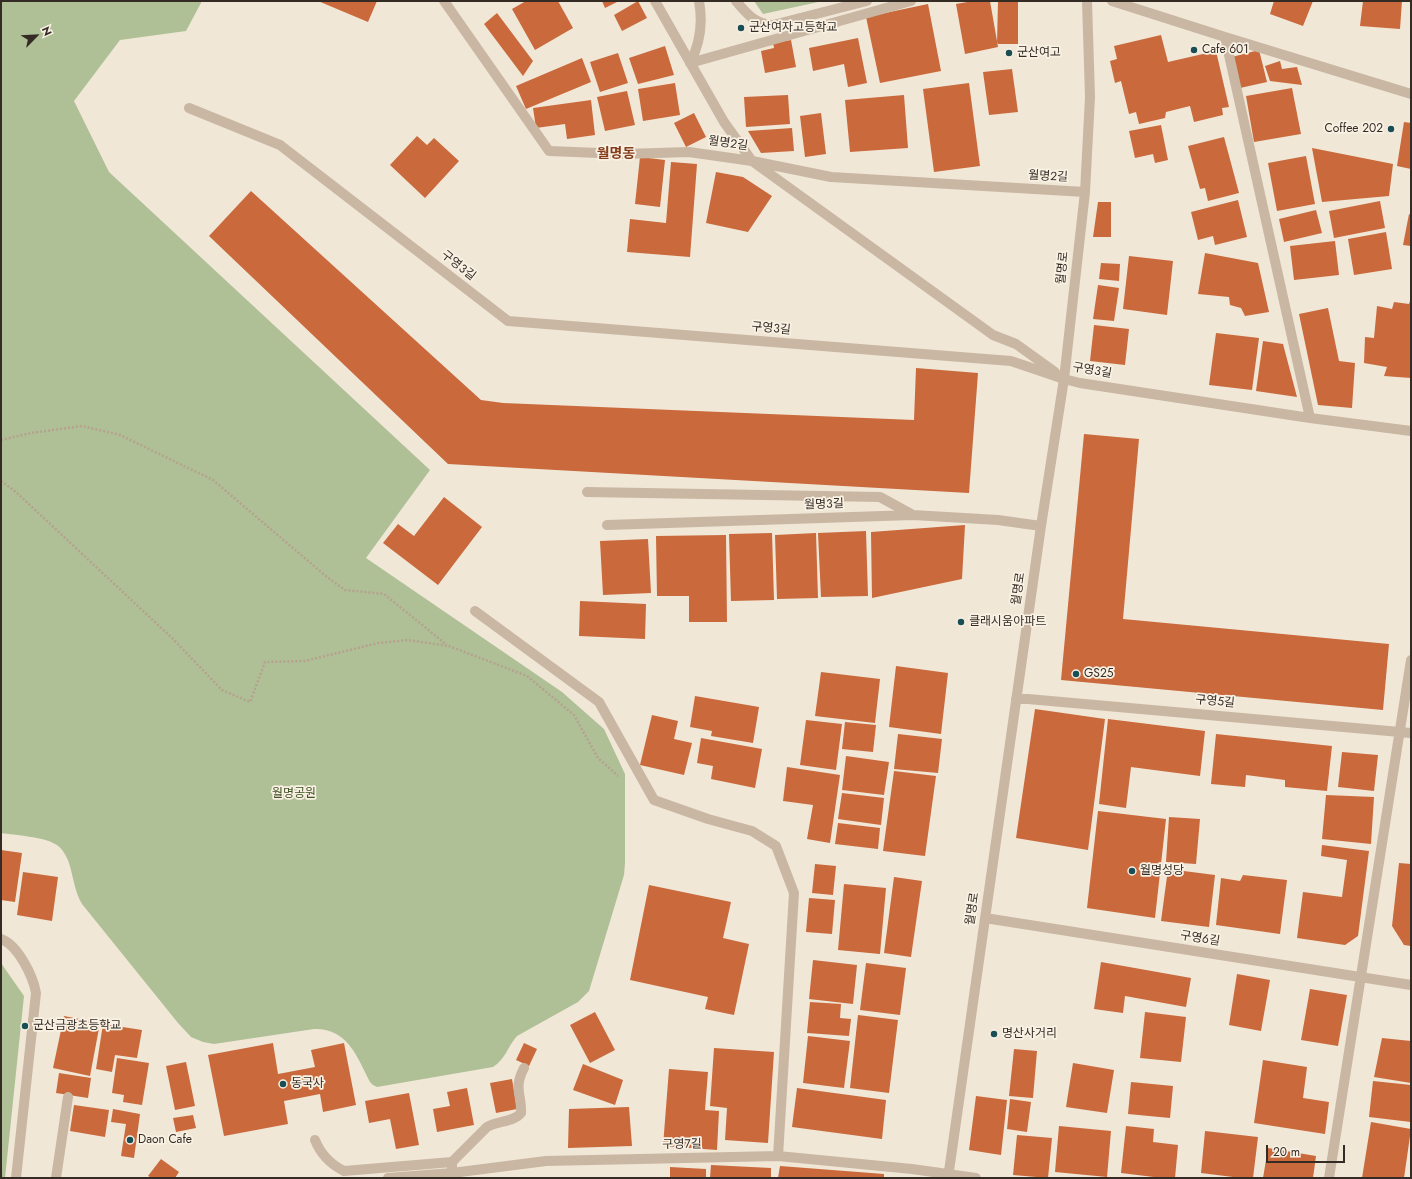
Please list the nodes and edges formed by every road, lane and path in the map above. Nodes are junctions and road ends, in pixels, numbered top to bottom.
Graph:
1 (444, 1) edge
2 (655, 1) edge
3 (699, 1) edge
4 (736, 1) edge
5 (867, 1) edge
6 (911, 1) edge
7 (1087, 1) edge
8 (1112, 1) edge
9 (1225, 37) junction
10 (690, 63) junction
11 (1411, 94) edge
12 (189, 108) dead end
13 (752, 161) junction
14 (1085, 192) junction
15 (1064, 379) junction
16 (1310, 418) junction
17 (1411, 431) edge
18 (1, 440) edge
19 (1, 481) edge
20 (587, 492) dead end
21 (913, 515) junction
22 (607, 525) dead end
23 (1041, 526) junction
24 (475, 612) dead end
25 (449, 646) junction
26 (1411, 660) edge
27 (1016, 699) junction
28 (1399, 731) junction
29 (1411, 732) edge
30 (620, 778) dead end
31 (985, 918) junction
32 (1, 938) edge
33 (1361, 977) junction
34 (1411, 985) edge
35 (524, 1068) dead end
36 (68, 1097) dead end
37 (315, 1140) dead end
38 (778, 1156) junction
39 (452, 1162) junction
40 (452, 1173) junction
41 (948, 1176) edge
42 (16, 1178) edge
43 (56, 1178) edge
44 (388, 1178) edge
45 (976, 1178) edge
46 (1329, 1178) edge

1 - 13 street, 월명2길
2 - 10 street
3 - 10 street
4 - 5 street
6 - 10 street
7 - 14 street, 월명로
8 - 9 street
9 - 11 street
9 - 16 street
10 - 13 street
12 - 15 street, 구영3길
13 - 14 street, 월명2길
13 - 15 street
14 - 15 street, 월명로
15 - 16 street, 구영3길
15 - 23 street, 월명로
16 - 17 street, 구영3길
18 - 25 path
19 - 25 path
20 - 21 street
21 - 22 street, 월명3길
21 - 23 street, 월명3길
23 - 27 street, 월명로
24 - 38 street
25 - 30 path
26 - 28 street
27 - 28 street, 구영5길
27 - 31 street, 월명로
28 - 29 street, 구영5길
28 - 33 street
31 - 33 street, 구영6길
31 - 41 street, 월명로
32 - 42 street
33 - 34 street, 구영6길
33 - 46 street
35 - 39 street
36 - 43 street
37 - 39 street
38 - 40 street, 구영7길
38 - 41 street, 구영7길
39 - 40 street
40 - 44 street, 구영7길
41 - 45 street, 구영7길

